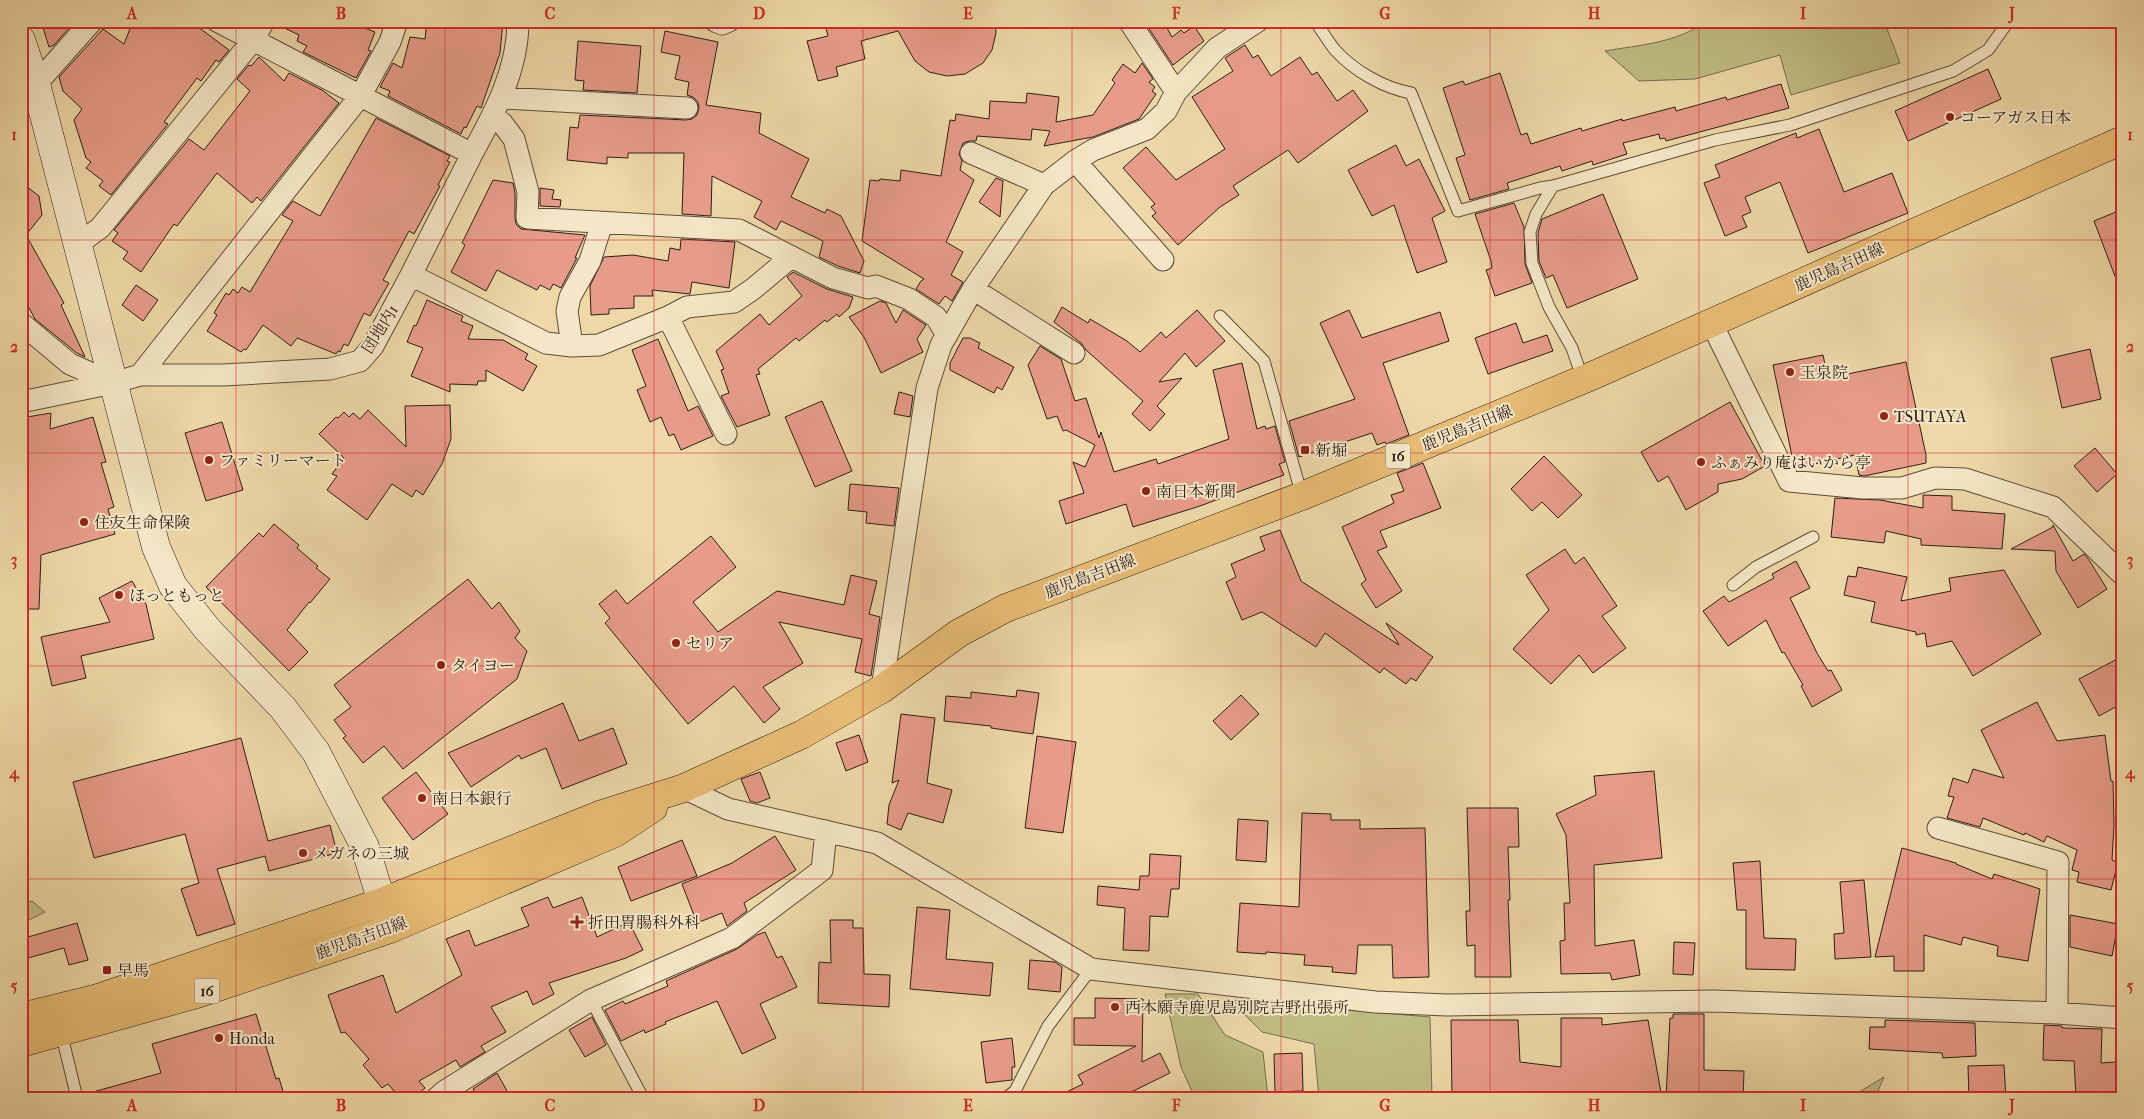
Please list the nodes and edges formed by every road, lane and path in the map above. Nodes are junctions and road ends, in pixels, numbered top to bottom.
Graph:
1 (92, 21) edge
2 (217, 21) edge
3 (264, 21) edge
4 (397, 21) edge
5 (518, 21) edge
6 (715, 21) edge
7 (729, 21) edge
8 (1129, 21) edge
9 (1315, 21) edge
10 (2008, 22) edge
11 (1252, 23) edge
12 (21, 40) edge
13 (253, 40) junction
14 (1176, 92) junction
15 (29, 93) edge
16 (361, 95) junction
17 (497, 107) junction
18 (687, 108) dead end
19 (2123, 140) edge
20 (971, 153) dead end
21 (472, 154) junction
22 (1075, 161) junction
23 (1044, 185) junction
24 (1553, 186) junction
25 (602, 223) junction
26 (78, 244) junction
27 (790, 258) junction
28 (1163, 260) dead end
29 (411, 275) junction
30 (973, 289) junction
31 (1220, 316) dead end
32 (668, 317) junction
33 (21, 322) edge
34 (1712, 324) junction
35 (947, 335) junction
36 (572, 346) junction
37 (1074, 353) dead end
38 (140, 375) junction
39 (1583, 380) junction
40 (112, 383) junction
41 (21, 402) edge
42 (726, 434) dead end
43 (1302, 496) junction
44 (1813, 538) dead end
45 (2123, 575) edge
46 (1733, 585) dead end
47 (882, 688) junction
48 (684, 788) junction
49 (1938, 828) dead end
50 (826, 831) junction
51 (382, 902) junction
52 (390, 929) junction
53 (1091, 969) junction
54 (591, 1000) junction
55 (2057, 1013) junction
56 (21, 1017) edge
57 (2123, 1018) edge
58 (62, 1032) junction
59 (21, 1043) edge
60 (77, 1098) edge
61 (437, 1098) edge
62 (644, 1098) edge
63 (1006, 1098) edge

1 - 15 street
2 - 13 street
3 - 13 street
4 - 16 street
5 - 17 street, 団地内1
6 - 7 street
8 - 14 street
9 - 24 lane
10 - 24 lane
11 - 14 street
12 - 15 street
13 - 16 street
13 - 26 street
14 - 22 street
15 - 26 street
16 - 21 street
16 - 38 street
17 - 18 street
17 - 21 street, 団地内1
17 - 25 street
19 - 34 main road, 鹿児島吉田線 / 16
20 - 23 street
21 - 29 street, 団地内1
22 - 23 street
22 - 28 street
23 - 30 street
24 - 39 lane
25 - 27 street
25 - 36 street
26 - 40 street
27 - 32 street
27 - 35 street
29 - 36 street
29 - 38 street, 団地内1
30 - 35 street
30 - 37 street
31 - 43 lane
32 - 36 street
32 - 42 street
33 - 40 street
34 - 39 main road, 鹿児島吉田線 / 16
34 - 45 street
35 - 47 street
38 - 40 street, 団地内1
39 - 43 main road, 鹿児島吉田線 / 16
40 - 41 street, 団地内1
40 - 51 street
43 - 47 main road, 鹿児島吉田線 / 16
44 - 46 lane
47 - 48 main road, 鹿児島吉田線 / 16
48 - 50 street
48 - 51 main road, 鹿児島吉田線 / 16
48 - 52 main road, 鹿児島吉田線 / 16
49 - 55 street
50 - 53 street
50 - 54 street
51 - 52 street
51 - 56 main road, 鹿児島吉田線 / 16
52 - 58 main road, 鹿児島吉田線 / 16
53 - 55 street
53 - 63 lane
54 - 61 street
54 - 62 lane
55 - 57 street
58 - 59 main road, 鹿児島吉田線 / 16
58 - 60 lane

